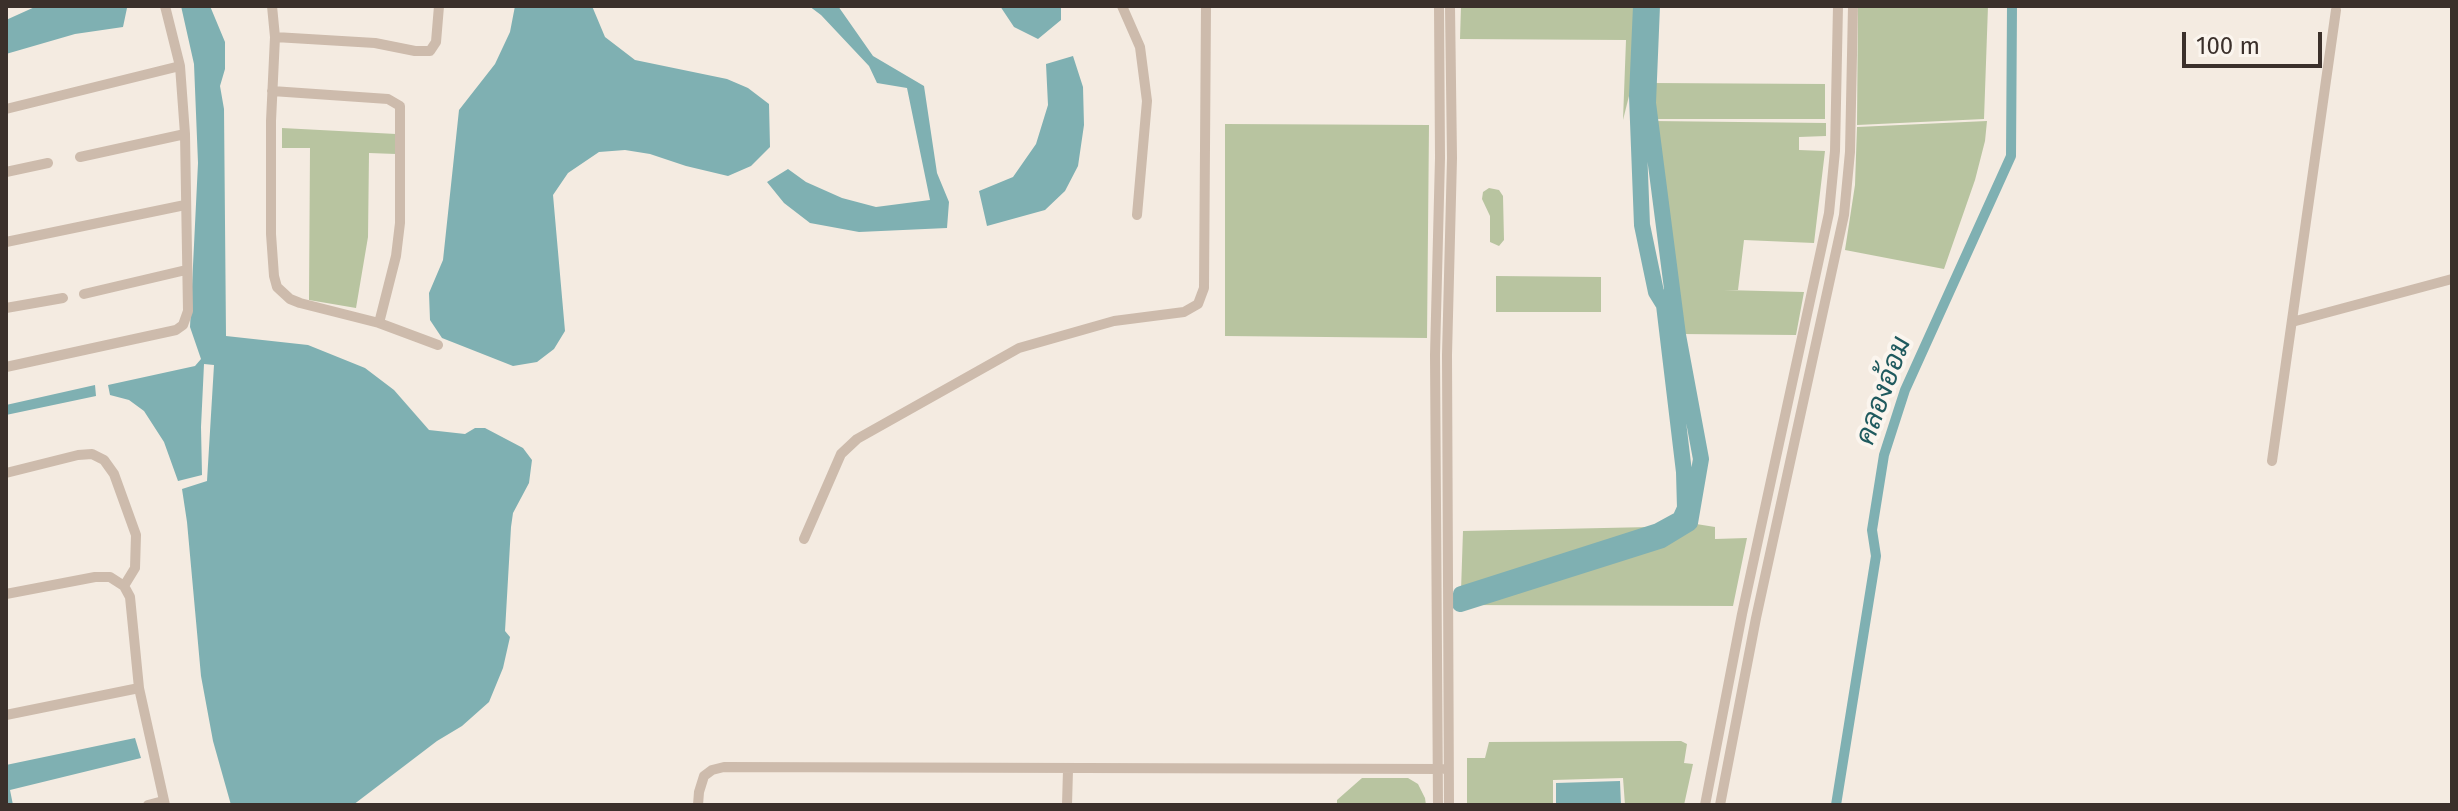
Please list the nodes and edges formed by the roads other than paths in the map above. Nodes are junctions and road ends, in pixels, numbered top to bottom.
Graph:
1 (165, 6) edge
2 (272, 6) edge
3 (439, 6) edge
4 (1122, 6) edge
5 (1206, 6) edge
6 (1439, 6) edge
7 (1450, 6) edge
8 (1838, 6) edge
9 (1853, 6) edge
10 (2336, 10) dead end
11 (275, 37) junction
12 (180, 66) junction
13 (272, 91) junction
14 (6, 109) edge
15 (185, 134) junction
16 (80, 157) dead end
17 (48, 163) dead end
18 (6, 172) edge
19 (185, 205) junction
20 (1137, 215) dead end
21 (6, 242) edge
22 (186, 270) junction
23 (2452, 279) edge
24 (84, 294) dead end
25 (63, 298) dead end
26 (6, 308) edge
27 (2292, 322) junction
28 (379, 323) junction
29 (438, 345) dead end
30 (6, 367) edge
31 (2272, 461) dead end
32 (6, 473) edge
33 (804, 539) dead end
34 (124, 586) junction
35 (6, 594) edge
36 (139, 688) junction
37 (6, 715) edge
38 (1444, 769) junction
39 (1068, 770) junction
40 (164, 803) edge
41 (148, 805) edge
42 (698, 805) edge
43 (1067, 805) edge
44 (1438, 805) edge
45 (1449, 805) edge
46 (1705, 805) edge
47 (1720, 805) edge

1 - 12 street
2 - 11 street
3 - 11 street
4 - 20 street
5 - 33 street
6 - 38 street
7 - 38 street
8 - 46 street
9 - 47 street
10 - 27 street
11 - 13 street
12 - 14 street
12 - 15 street
13 - 28 street
13 - 28 street
15 - 16 street
15 - 19 street
17 - 18 street
19 - 21 street
19 - 22 street
22 - 24 street
22 - 30 street
23 - 27 street
25 - 26 street
27 - 31 street
28 - 29 street
32 - 34 street
34 - 35 street
34 - 36 street
36 - 37 street
36 - 40 street
38 - 39 street
38 - 44 street
38 - 45 street
39 - 42 street
39 - 43 street
40 - 41 street

